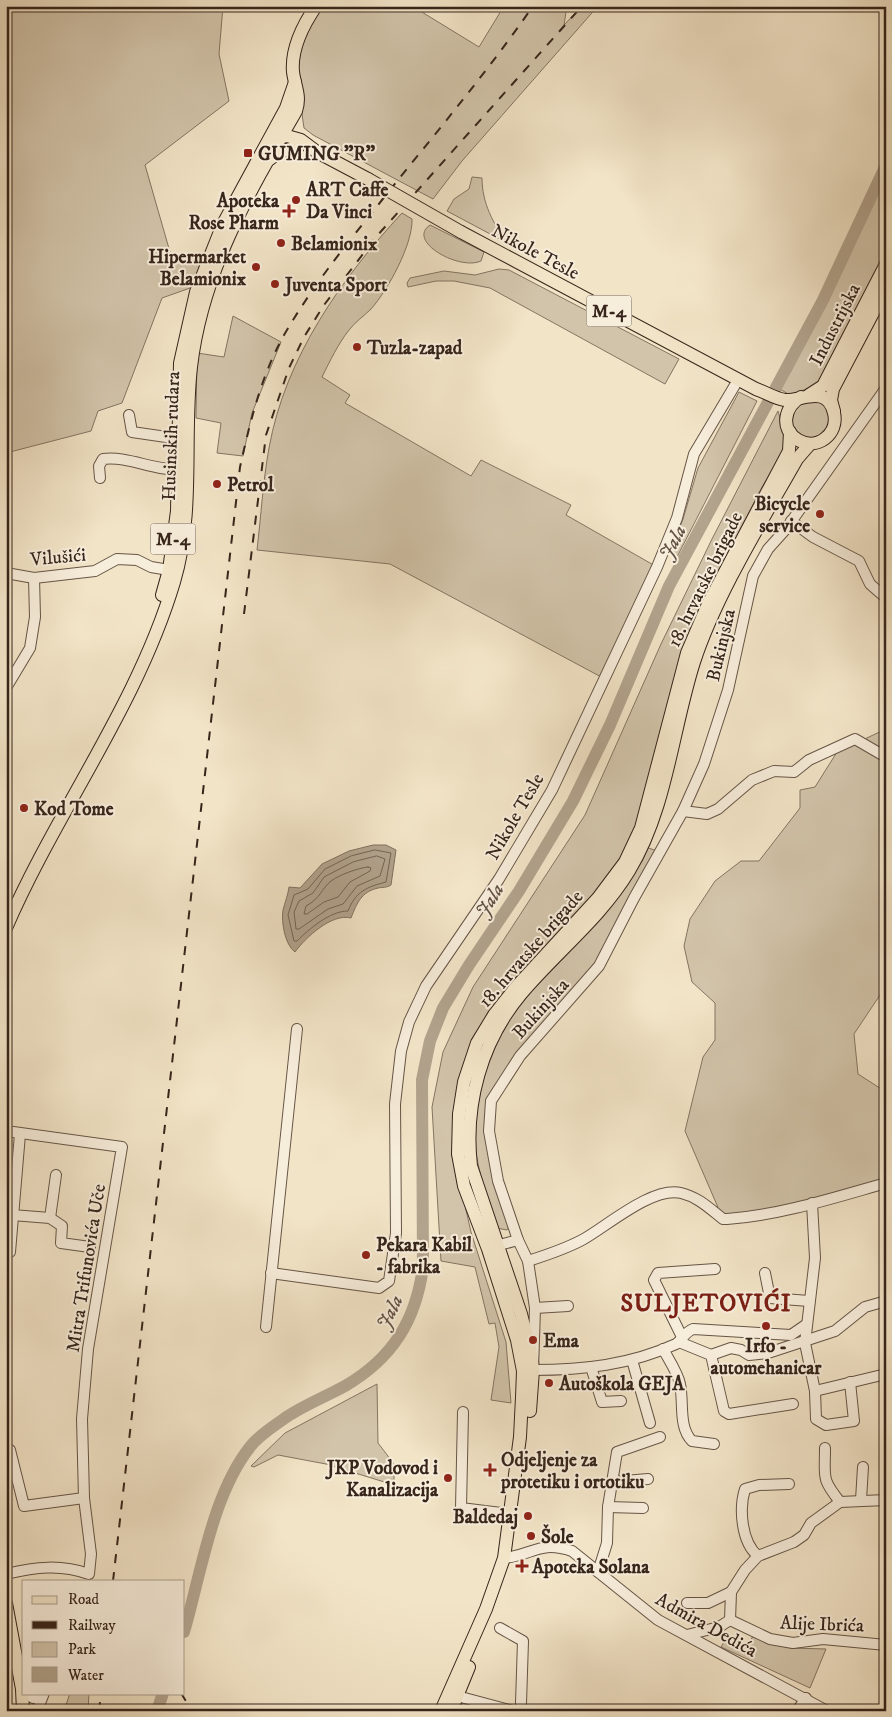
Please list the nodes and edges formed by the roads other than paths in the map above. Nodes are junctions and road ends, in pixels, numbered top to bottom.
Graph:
1 (316, 6) edge
2 (295, 79) junction
3 (296, 111) junction
4 (279, 121) junction
5 (281, 136) junction
6 (299, 144) junction
7 (263, 148) junction
8 (268, 161) junction
9 (886, 264) edge
10 (886, 288) edge
11 (738, 380) junction
12 (886, 388) edge
13 (805, 396) junction
14 (780, 403) junction
15 (834, 411) junction
16 (130, 415) dead end
17 (788, 426) junction
18 (180, 439) junction
19 (810, 444) junction
20 (178, 470) junction
21 (100, 478) dead end
22 (791, 522) junction
23 (169, 570) junction
24 (6, 572) edge
25 (34, 578) junction
26 (886, 598) edge
27 (6, 688) edge
28 (886, 757) edge
29 (683, 812) junction
30 (6, 908) edge
31 (6, 928) edge
32 (297, 1029) dead end
33 (6, 1130) edge
34 (20, 1134) junction
35 (56, 1175) dead end
36 (886, 1183) edge
37 (812, 1204) junction
38 (12, 1214) junction
39 (50, 1218) junction
40 (518, 1240) junction
41 (493, 1247) junction
42 (90, 1248) dead end
43 (10, 1252) dead end
44 (528, 1261) junction
45 (714, 1269) dead end
46 (766, 1273) dead end
47 (271, 1274) junction
48 (809, 1301) junction
49 (886, 1301) edge
50 (568, 1306) dead end
51 (535, 1308) junction
52 (807, 1324) junction
53 (266, 1327) dead end
54 (681, 1339) junction
55 (805, 1343) junction
56 (663, 1349) junction
57 (711, 1355) junction
58 (632, 1360) junction
59 (591, 1367) junction
60 (533, 1370) junction
61 (886, 1374) edge
62 (850, 1382) junction
63 (815, 1391) junction
64 (621, 1401) dead end
65 (793, 1404) dead end
66 (463, 1412) dead end
67 (650, 1423) dead end
68 (660, 1437) dead end
69 (714, 1444) dead end
70 (825, 1448) dead end
71 (10, 1450) dead end
72 (863, 1467) dead end
73 (648, 1479) dead end
74 (613, 1482) junction
75 (789, 1484) dead end
76 (84, 1498) junction
77 (861, 1500) junction
78 (886, 1500) edge
79 (840, 1502) junction
80 (608, 1507) junction
81 (643, 1508) dead end
82 (510, 1514) junction
83 (758, 1556) junction
84 (508, 1557) junction
85 (598, 1572) junction
86 (6, 1574) edge
87 (88, 1577) edge
88 (731, 1592) junction
89 (688, 1603) dead end
90 (6, 1606) edge
91 (730, 1620) junction
92 (500, 1628) dead end
93 (687, 1635) junction
94 (886, 1645) edge
95 (22, 1687) edge
96 (23, 1694) edge
97 (26, 1694) edge
98 (41, 1694) edge
99 (43, 1694) edge
100 (457, 1696) junction
101 (806, 1698) junction
102 (521, 1703) dead end
103 (23, 1711) edge
104 (37, 1711) edge
105 (441, 1711) edge
106 (451, 1711) edge
107 (513, 1711) edge
108 (796, 1711) edge
109 (827, 1711) edge

1 - 2 main road, Husinskih rudara
2 - 3 main road, Husinskih rudara
2 - 4 main road, Husinskih rudara
3 - 5 main road, Husinskih rudara
3 - 6 main road
4 - 5 main road
4 - 7 main road, Husinskih rudara
5 - 6 main road, Nikole Tesle
5 - 7 main road, M-4
5 - 8 main road, Husinskih rudara
6 - 8 main road
6 - 11 main road, Nikole Tesle / M-4, bridge
7 - 18 main road, Husinskih rudara / M-4
8 - 31 main road, Husinskih rudara / M-4
9 - 13 main road, Industrijska
10 - 15 main road, Industrijska
11 - 14 main road, Nikole Tesle / M-4
11 - 47 street, Nikole Tesle
12 - 22 street, Bukinjska
13 - 14 main road
13 - 15 main road
13 - 17 main road
14 - 17 main road, Nikole Tesle / M-4
15 - 19 main road
16 - 18 street, Husinskih rudara
17 - 19 main road, M-4
17 - 41 main road, 18. hrvatske brigade
18 - 20 main road, Husinskih rudara / M-4
19 - 41 main road, 18. hrvatske brigade
20 - 21 street, Husinskih rudara
20 - 23 main road, Husinskih rudara / M-4
22 - 26 street
22 - 29 street, Bukinjska
23 - 25 street, Vilušići
23 - 30 main road, Husinskih rudara / M-4
24 - 25 street, Vilušići
25 - 27 street
28 - 29 street
29 - 40 street, Bukinjska
32 - 47 street
33 - 34 street, Mitra Trifunovića Uče
34 - 38 street
34 - 76 street, Mitra Trifunovića Uče
35 - 39 street
36 - 37 street
37 - 44 street
37 - 48 street
38 - 39 street
38 - 43 street
39 - 42 street, Mitra Trifunovića Uče
40 - 41 street
40 - 44 street, Bukinjska
41 - 60 main road, 18. hrvatske brigade
41 - 82 main road, 18. hrvatske brigade
44 - 51 street, Bukinjska
45 - 54 street
46 - 48 street
47 - 53 street
48 - 52 street
49 - 55 street
50 - 51 street
51 - 60 street, Bukinjska
52 - 54 street
52 - 55 street
54 - 56 street
54 - 57 street
55 - 57 street
55 - 63 street
56 - 58 street
56 - 69 street
57 - 65 street
58 - 59 street
58 - 67 street
59 - 60 street
59 - 64 street
60 - 84 main road, 18. hrvatske brigade
61 - 62 street
62 - 63 street
62 - 63 street
66 - 82 street
68 - 74 street
70 - 79 street
71 - 76 street
72 - 77 street
73 - 74 street
74 - 80 street
75 - 83 street
76 - 87 street, Mitra Trifunovića Uče
77 - 78 street
77 - 79 street
79 - 83 street
80 - 81 street
80 - 85 street
82 - 84 main road, 18. hrvatske brigade
83 - 88 street
84 - 85 street, Admira Dedića
84 - 100 main road, 18. hrvatske brigade
84 - 105 main road, 18. hrvatske brigade
85 - 93 street, Admira Dedića
86 - 87 street, Mitra Trifunovića Uče
88 - 89 street
88 - 91 street
90 - 95 main road
91 - 93 street
91 - 94 street, Alije Ibrića
92 - 102 street
93 - 101 street, Admira Dedića
96 - 103 main road
97 - 98 street
99 - 104 street
100 - 106 main road, 18. hrvatske brigade
100 - 107 street
101 - 108 street
101 - 109 street, Admira Dedića

